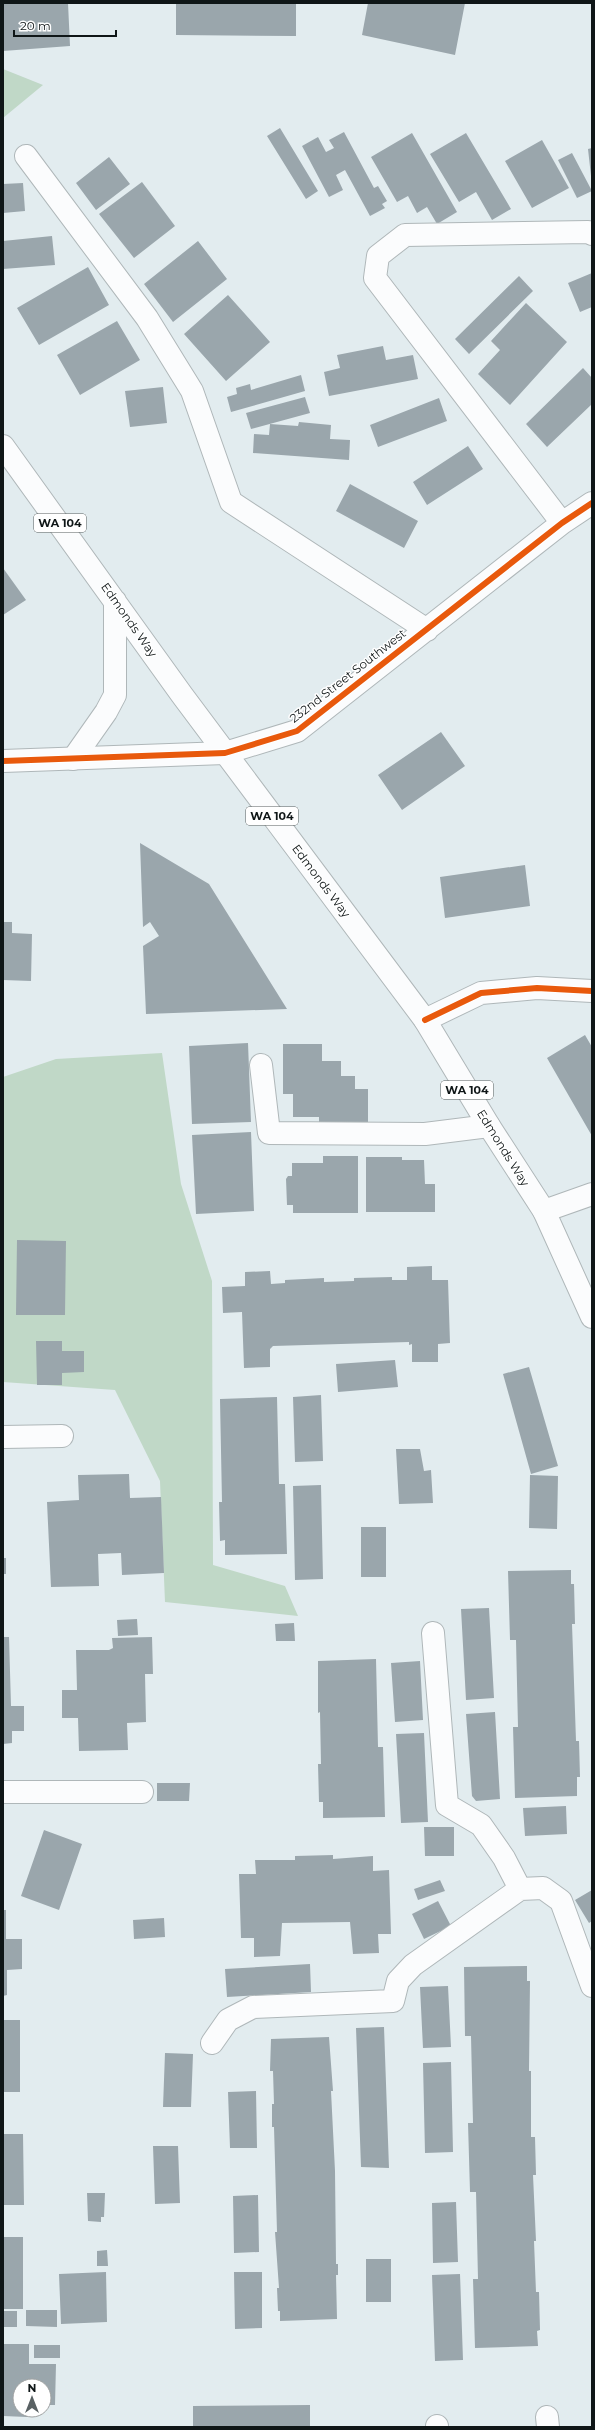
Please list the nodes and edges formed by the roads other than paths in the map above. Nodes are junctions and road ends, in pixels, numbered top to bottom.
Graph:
1 (26, 156) dead end
2 (592, 234) edge
3 (3, 446) edge
4 (592, 503) edge
5 (562, 523) junction
6 (115, 601) junction
7 (427, 630) junction
8 (225, 753) junction
9 (73, 759) junction
10 (3, 761) edge
11 (592, 991) edge
12 (425, 1020) junction
13 (260, 1065) dead end
14 (489, 1126) junction
15 (592, 1194) edge
16 (544, 1211) junction
17 (592, 1317) edge
18 (62, 1436) dead end
19 (3, 1437) edge
20 (433, 1633) dead end
21 (3, 1792) edge
22 (142, 1792) dead end
23 (520, 1889) junction
24 (592, 1986) edge
25 (212, 2042) dead end

1 - 7 main road
2 - 5 main road
3 - 6 main road, Edmonds Way / WA 104
4 - 5 main road, 232nd Street Southwest
5 - 7 main road, 232nd Street Southwest
6 - 8 main road, Edmonds Way / WA 104
6 - 9 main road
7 - 8 main road, 232nd Street Southwest
8 - 9 main road, 232nd Street Southwest
8 - 12 main road, Edmonds Way / WA 104
9 - 10 main road, 232nd Street Southwest
11 - 12 main road
12 - 14 main road, Edmonds Way / WA 104
13 - 14 main road
14 - 16 main road, Edmonds Way / WA 104
15 - 16 main road
16 - 17 main road, Edmonds Way / WA 104
18 - 19 main road
20 - 23 main road
21 - 22 main road
23 - 24 main road
23 - 25 main road

